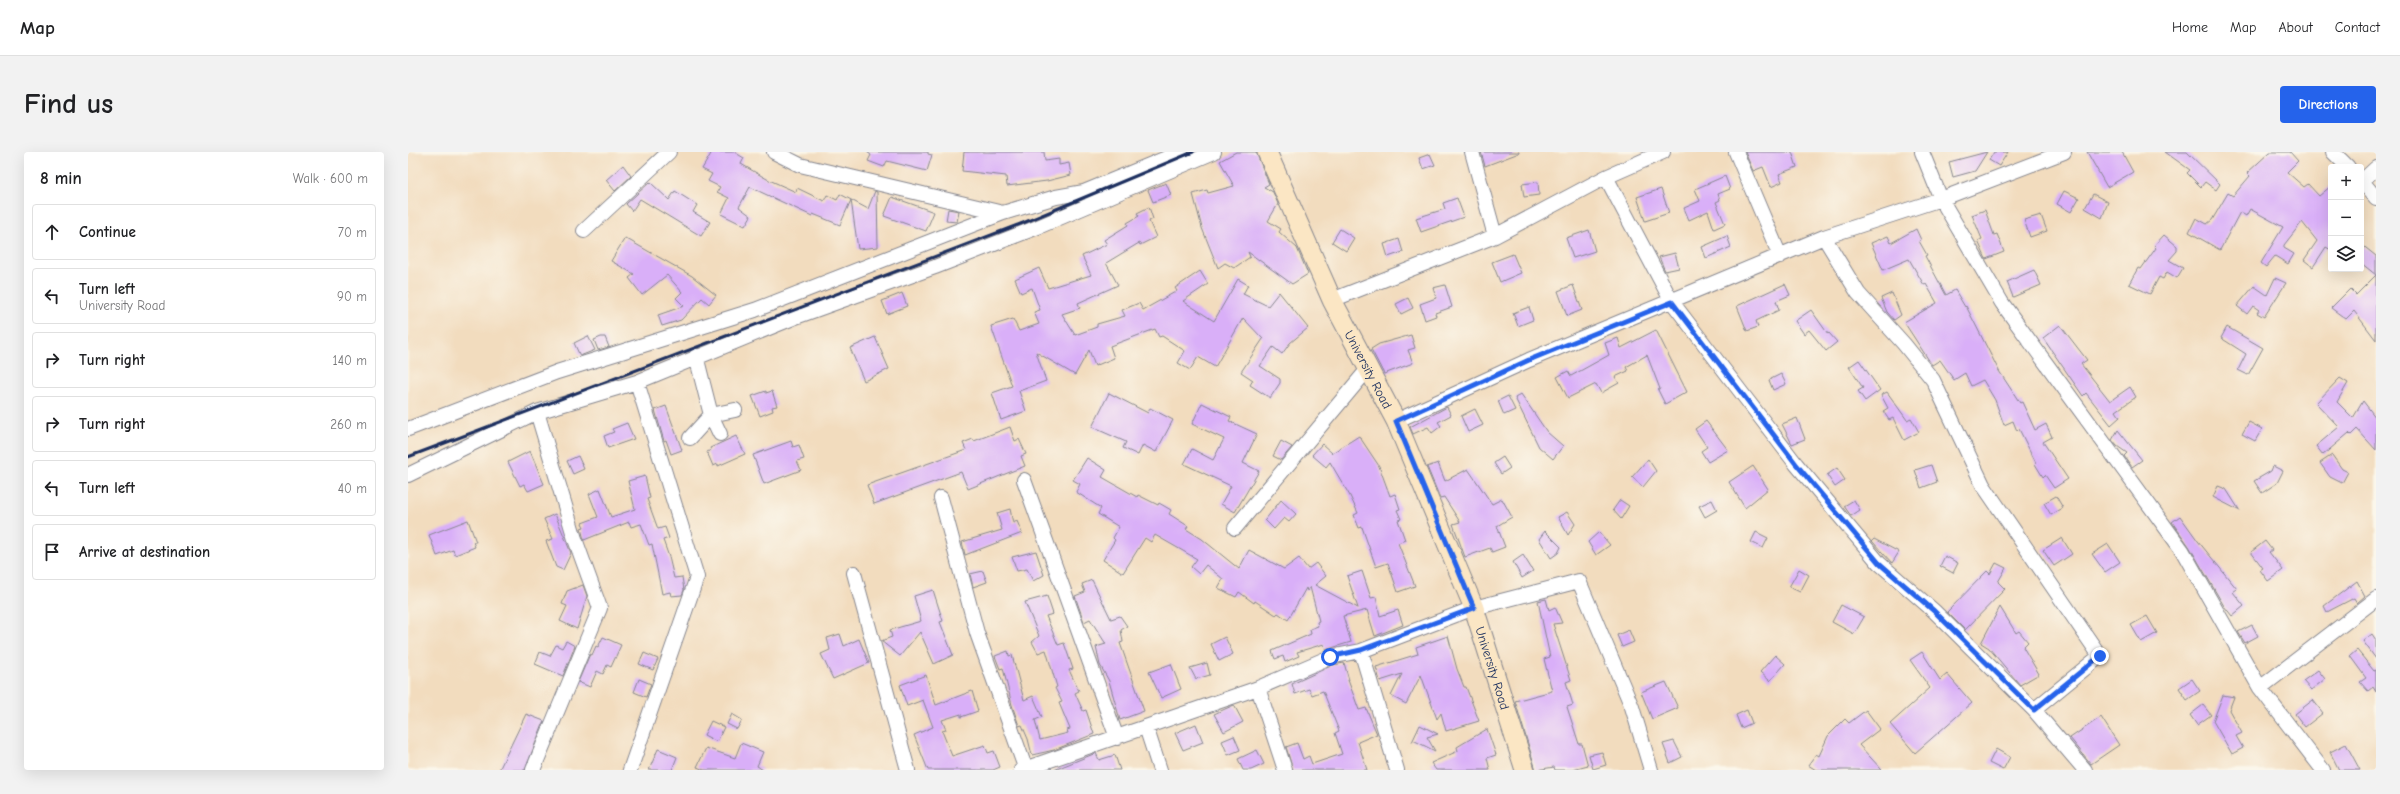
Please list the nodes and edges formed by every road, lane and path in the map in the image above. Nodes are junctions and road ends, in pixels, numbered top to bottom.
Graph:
1 (669, 152) edge
2 (774, 152) edge
3 (1181, 152) edge
4 (1214, 152) edge
5 (1267, 152) edge
6 (1472, 152) edge
7 (1663, 152) edge
8 (1736, 152) edge
9 (1922, 152) edge
10 (2064, 152) edge
11 (2333, 152) edge
12 (2345, 164) edge
13 (2376, 168) edge
14 (1606, 177) junction
15 (2364, 178) edge
16 (2364, 184) edge
17 (2376, 198) edge
18 (1941, 199) junction
19 (1003, 213) junction
20 (584, 231) dead end
21 (1495, 236) junction
22 (1824, 237) junction
23 (1780, 256) junction
24 (1332, 300) junction
25 (1672, 302) junction
26 (696, 356) junction
27 (1368, 369) junction
28 (637, 382) junction
29 (735, 410) dead end
30 (536, 412) junction
31 (711, 415) junction
32 (1396, 421) junction
33 (408, 429) edge
34 (720, 434) dead end
35 (690, 438) dead end
36 (408, 475) edge
37 (1024, 480) dead end
38 (940, 498) dead end
39 (1235, 528) dead end
40 (854, 573) dead end
41 (2376, 599) edge
42 (1474, 608) junction
43 (1361, 650) junction
44 (1258, 688) junction
45 (2260, 688) junction
46 (2034, 710) junction
47 (1146, 727) junction
48 (1117, 738) junction
49 (1024, 769) edge
50 (532, 770) edge
51 (630, 770) edge
52 (908, 770) edge
53 (1160, 770) edge
54 (1285, 770) edge
55 (1398, 770) edge
56 (1525, 770) edge
57 (1652, 770) edge
58 (2085, 770) edge
59 (2323, 770) edge

1 - 20 street
2 - 19 street
3 - 19 street
4 - 26 street
5 - 24 street, University Road
6 - 21 street
7 - 14 street
8 - 23 street
9 - 18 street
10 - 18 street
11 - 12 street
13 - 15 street
14 - 21 street
14 - 25 street
16 - 17 street
18 - 22 street
18 - 45 street
19 - 33 street
21 - 24 street
22 - 23 street
22 - 46 street
23 - 25 street
24 - 27 street, University Road
25 - 32 street
25 - 46 street
26 - 28 street
26 - 31 street
27 - 32 street, University Road
27 - 39 street
28 - 30 street
28 - 51 street
29 - 31 street
30 - 36 street
30 - 50 street
31 - 34 street
31 - 35 street
32 - 42 street, University Road
37 - 48 street
38 - 49 street
40 - 52 street
41 - 45 street
42 - 43 street
42 - 56 street, University Road
42 - 57 street
43 - 44 street
43 - 55 street
44 - 47 street
44 - 54 street
45 - 59 street
46 - 58 street
47 - 48 street
47 - 53 street
48 - 49 street

